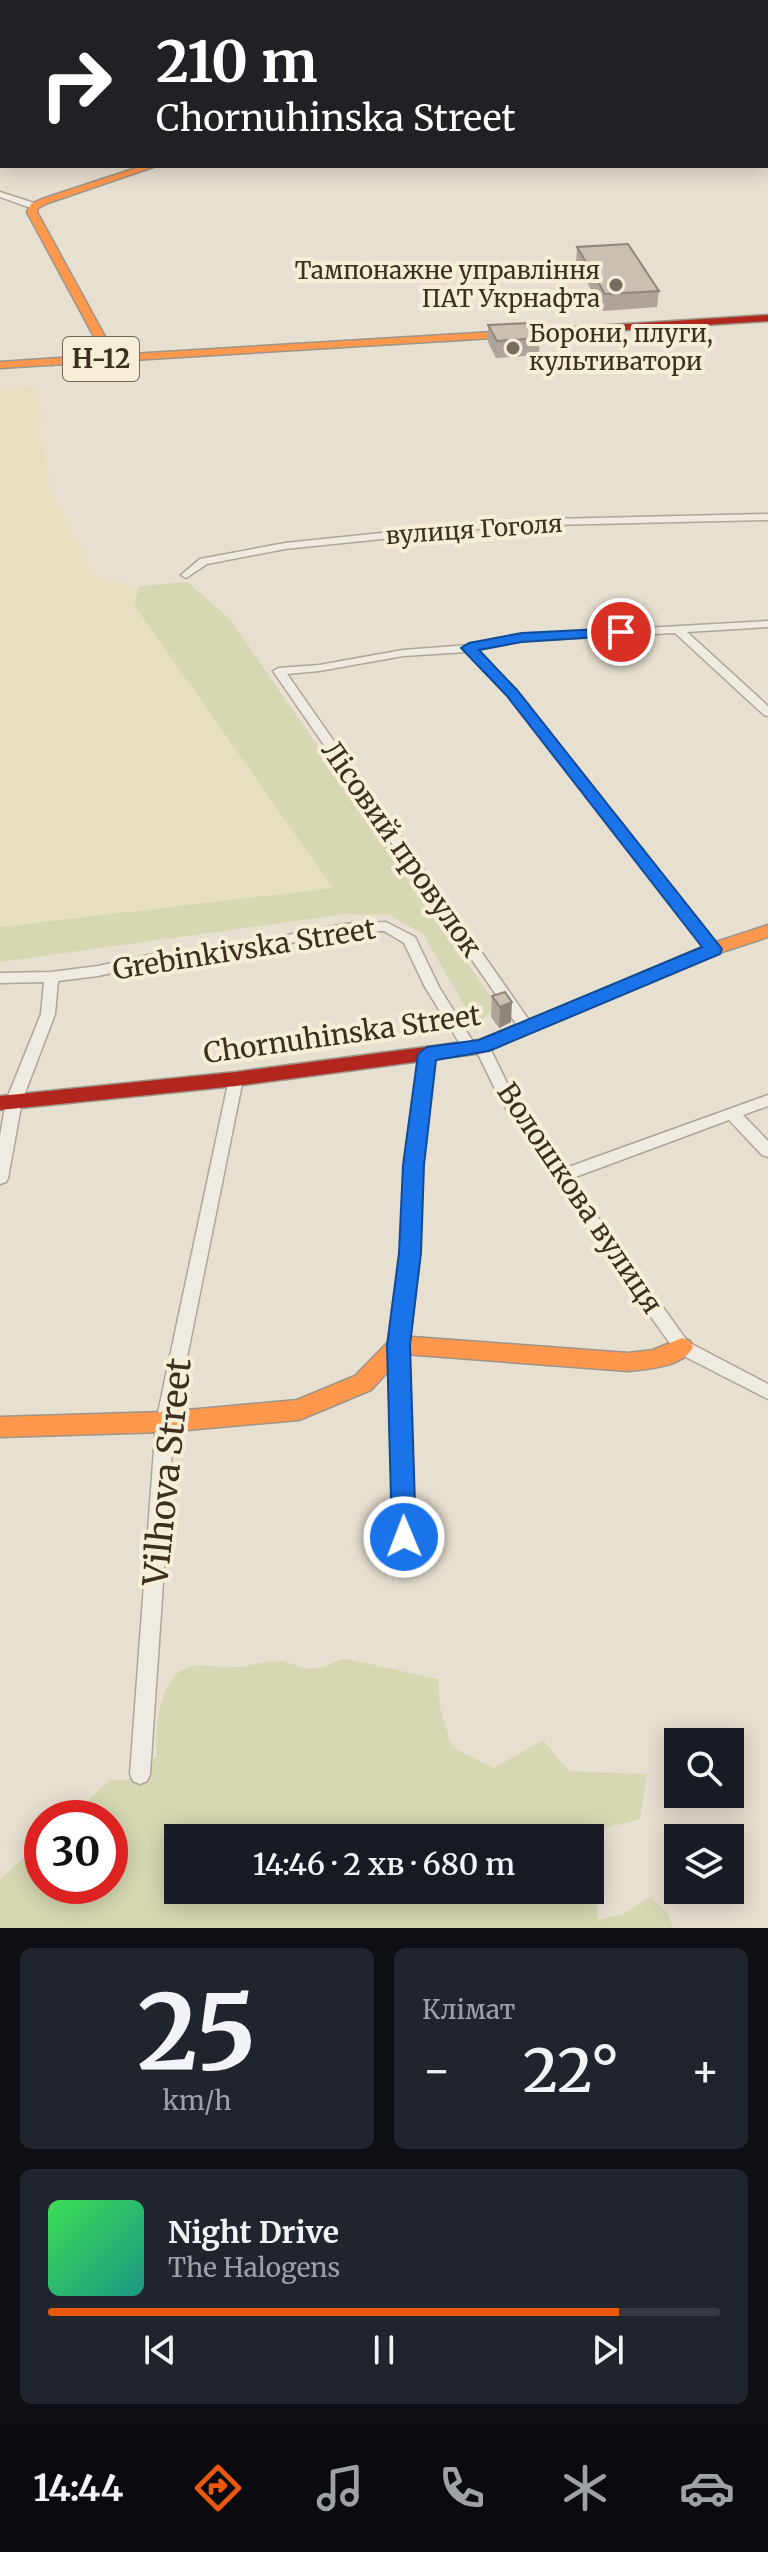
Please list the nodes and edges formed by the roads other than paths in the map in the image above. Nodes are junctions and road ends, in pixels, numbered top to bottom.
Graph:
1 (145, 168) edge
2 (0, 194) edge
3 (34, 206) junction
4 (768, 318) edge
5 (111, 358) junction
6 (0, 365) edge
7 (768, 517) edge
8 (186, 575) dead end
9 (768, 624) edge
10 (676, 628) junction
11 (469, 648) junction
12 (768, 712) edge
13 (768, 931) edge
14 (713, 949) junction
15 (51, 977) junction
16 (0, 978) edge
17 (526, 1027) junction
18 (476, 1047) junction
19 (427, 1054) junction
20 (236, 1079) junction
21 (768, 1100) edge
22 (7, 1102) edge
23 (733, 1115) junction
24 (768, 1151) edge
25 (560, 1177) junction
26 (0, 1178) edge
27 (399, 1345) junction
28 (682, 1347) junction
29 (768, 1392) edge
30 (165, 1422) junction
31 (0, 1427) edge
32 (404, 1537) dead end
33 (140, 1774) dead end

1 - 3 street
2 - 3 street
3 - 5 street
4 - 5 street, Н-12
5 - 6 street, Н-12
7 - 8 street, вулиця Гоголя
9 - 10 street
10 - 11 street
10 - 12 street
11 - 14 street
11 - 17 street, Лісовий провулок
13 - 14 street, Chornuhinska Street
14 - 17 street, Chornuhinska Street
15 - 16 street, Grebinkivska Street
15 - 18 street, Grebinkivska Street
15 - 22 street
17 - 18 street, Chornuhinska Street
18 - 19 street, Chornuhinska Street
18 - 25 street, Волошкова вулиця
19 - 20 street, Chornuhinska Street
19 - 27 street
20 - 22 street, Chornuhinska Street
20 - 30 street, Vilhova Street
21 - 23 street
22 - 26 street
23 - 24 street
23 - 25 street
25 - 28 street, Волошкова вулиця
27 - 28 street
27 - 30 street
27 - 32 street
28 - 29 street
30 - 31 street
30 - 33 street, Vilhova Street

